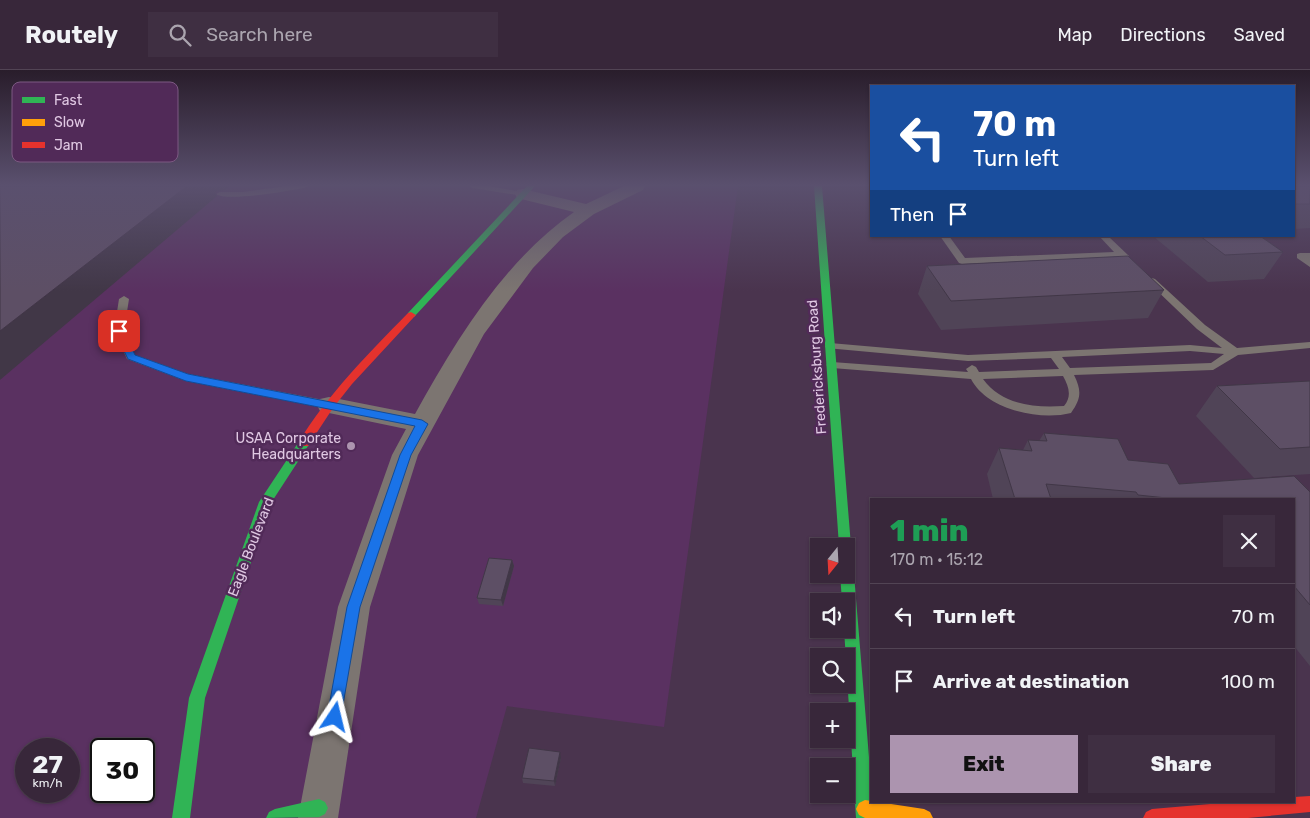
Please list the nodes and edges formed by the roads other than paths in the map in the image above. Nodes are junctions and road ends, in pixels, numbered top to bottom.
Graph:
1 (498, 221) edge
2 (573, 221) edge
3 (821, 221) edge
4 (945, 237) edge
5 (1104, 237) edge
6 (1310, 256) edge
7 (1310, 264) edge
8 (1144, 274) edge
9 (124, 299) dead end
10 (1310, 345) edge
11 (830, 346) junction
12 (1168, 349) junction
13 (1235, 352) junction
14 (1054, 354) junction
15 (968, 358) junction
16 (832, 365) junction
17 (1184, 367) junction
18 (1066, 372) junction
19 (974, 376) junction
20 (329, 405) junction
21 (422, 424) junction
22 (844, 538) edge
23 (848, 583) edge
24 (1310, 804) edge
25 (319, 813) edge
26 (865, 813) edge
27 (1261, 813) edge
28 (181, 818) edge
29 (274, 818) edge
30 (924, 818) edge
31 (1152, 818) edge

1 - 20 street, Eagle Boulevard
2 - 21 street
3 - 11 street, Fredericksburg Road
4 - 5 lane
6 - 7 lane
8 - 13 lane
9 - 20 lane
10 - 13 lane
11 - 15 lane
11 - 16 street, Fredericksburg Road
12 - 13 lane
12 - 14 lane
12 - 17 lane
13 - 17 lane
14 - 15 lane
14 - 18 lane
15 - 19 lane
16 - 19 lane
16 - 22 street, Fredericksburg Road
17 - 18 lane
18 - 19 lane
18 - 19 lane
20 - 21 street
20 - 28 street, Eagle Boulevard
21 - 25 street
23 - 26 street
24 - 27 street
25 - 29 street
26 - 30 street
27 - 31 street

